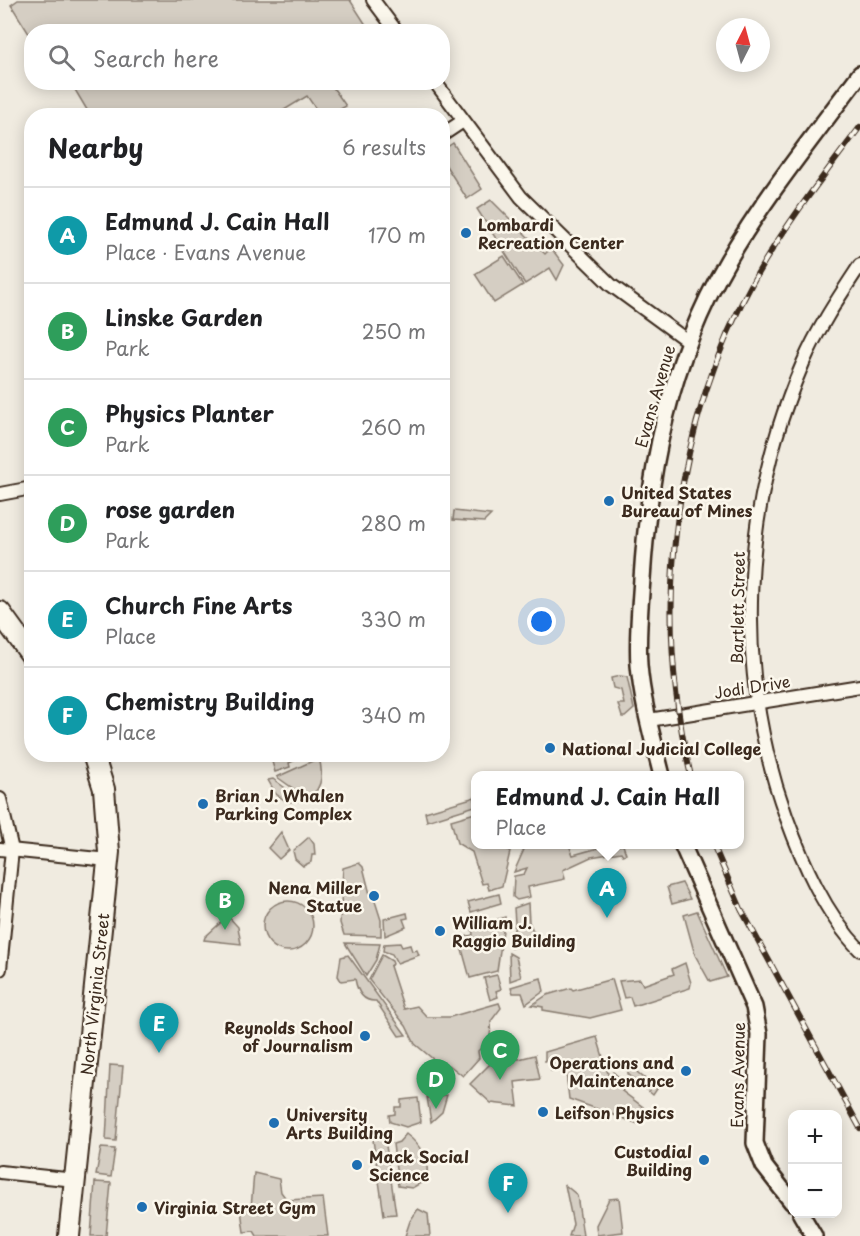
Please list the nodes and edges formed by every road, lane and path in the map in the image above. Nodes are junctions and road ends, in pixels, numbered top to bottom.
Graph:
1 (373, 0) edge
2 (391, 24) edge
3 (860, 74) edge
4 (441, 90) edge
5 (464, 121) junction
6 (450, 130) edge
7 (860, 265) edge
8 (848, 283) junction
9 (860, 290) edge
10 (689, 342) junction
11 (24, 490) edge
12 (0, 494) edge
13 (0, 612) edge
14 (24, 645) edge
15 (860, 686) edge
16 (756, 702) junction
17 (649, 720) junction
18 (96, 762) edge
19 (661, 771) edge
20 (0, 799) edge
21 (6, 849) edge
22 (684, 849) edge
23 (108, 860) junction
24 (860, 949) edge
25 (0, 969) edge
26 (0, 1172) edge
27 (75, 1180) junction
28 (788, 1197) edge
29 (803, 1218) edge
30 (69, 1236) edge
31 (814, 1236) edge

1 - 2 street
3 - 10 street, Evans Avenue
4 - 5 street
5 - 6 street
5 - 10 street
7 - 8 street, Bartlett Street
8 - 9 street
8 - 16 street, Bartlett Street
10 - 17 street, Evans Avenue
11 - 12 street
13 - 14 main road
15 - 16 street, Jodi Drive
16 - 17 street, Jodi Drive
16 - 24 street, Bartlett Street
17 - 19 street, Evans Avenue
18 - 23 main road, North Virginia Street
20 - 21 street
21 - 23 street
21 - 25 street
22 - 28 street, Evans Avenue
23 - 27 main road, North Virginia Street
26 - 27 street
27 - 30 main road, North Virginia Street
29 - 31 street

